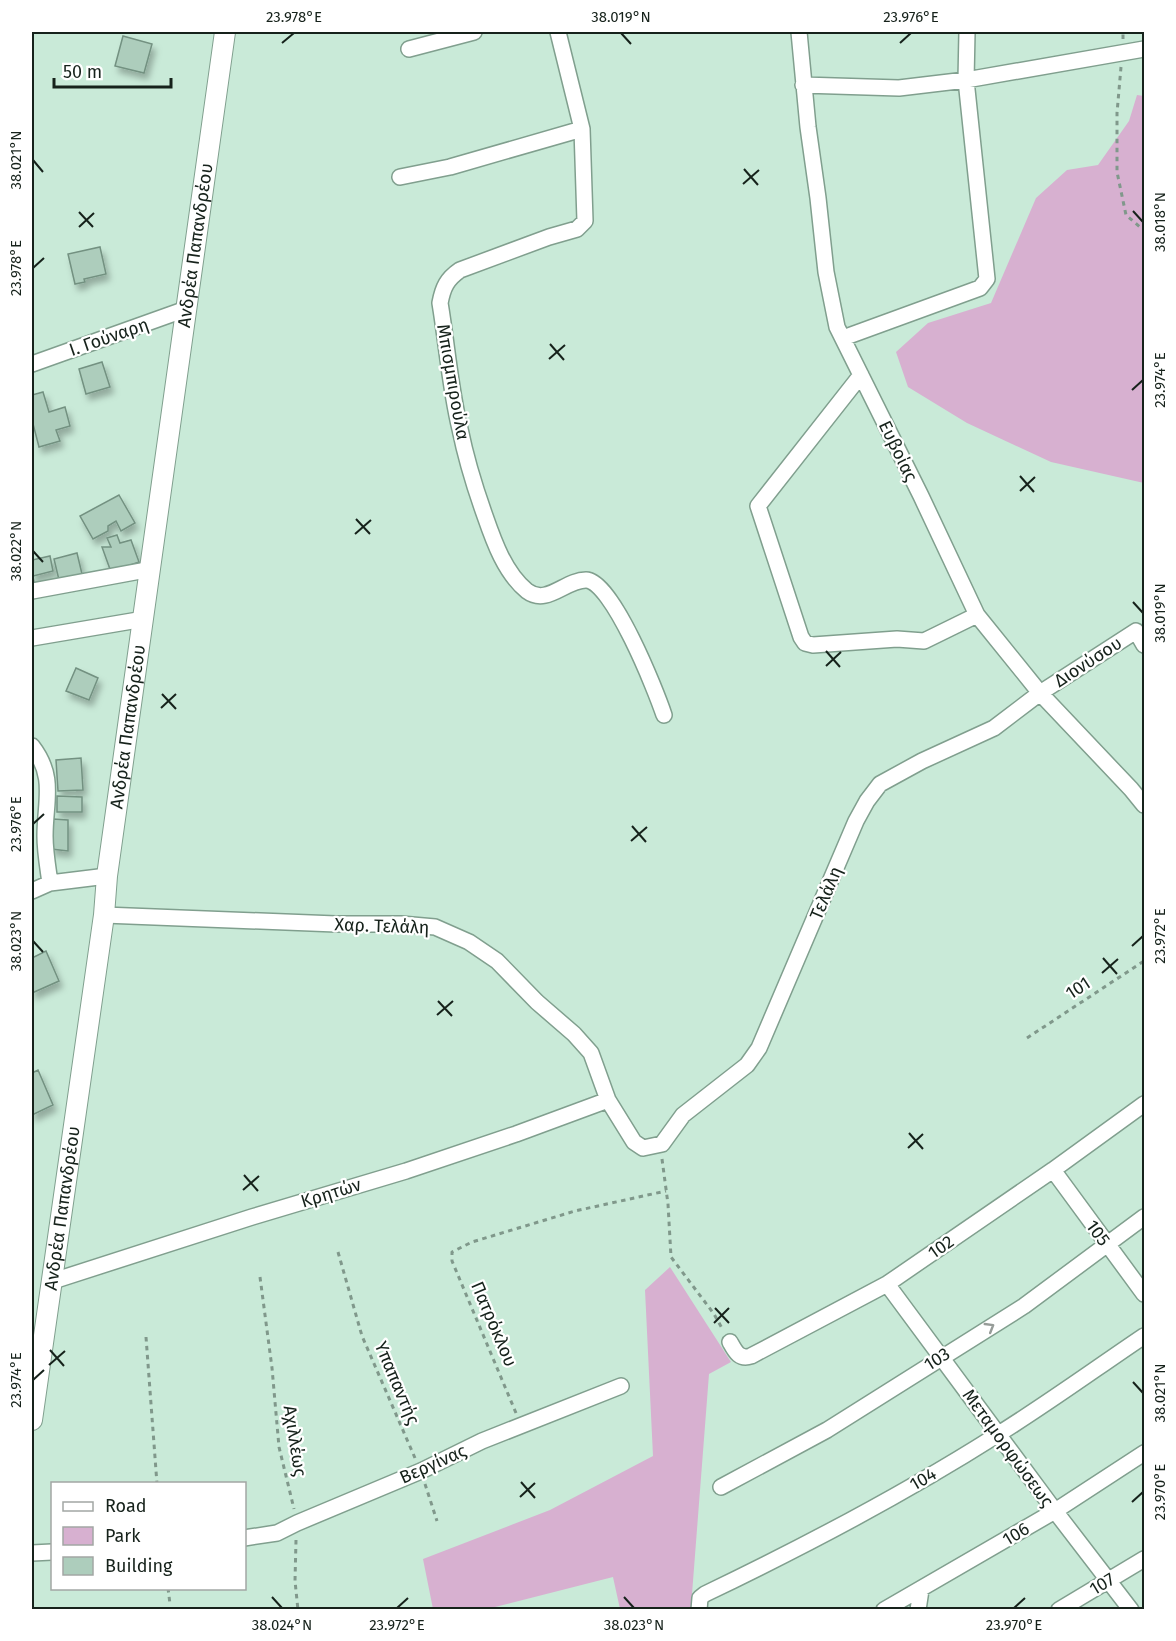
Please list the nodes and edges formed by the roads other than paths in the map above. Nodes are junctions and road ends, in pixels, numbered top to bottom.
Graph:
1 (225, 32) edge
2 (474, 32) edge
3 (558, 32) edge
4 (799, 32) edge
5 (967, 32) edge
6 (410, 49) dead end
7 (1144, 49) edge
8 (966, 80) junction
9 (804, 85) junction
10 (582, 129) junction
11 (400, 177) dead end
12 (186, 309) junction
13 (843, 338) junction
14 (32, 364) edge
15 (861, 375) junction
16 (151, 569) junction
17 (32, 591) edge
18 (977, 615) junction
19 (144, 619) junction
20 (32, 638) edge
21 (1144, 645) edge
22 (1040, 693) junction
23 (664, 715) dead end
24 (32, 746) edge
25 (1144, 805) edge
26 (106, 876) junction
27 (50, 883) junction
28 (32, 891) edge
29 (104, 915) junction
30 (608, 1100) junction
31 (1144, 1104) edge
32 (662, 1144) joint
33 (1053, 1170) junction
34 (1144, 1217) edge
35 (1106, 1244) junction
36 (52, 1281) junction
37 (887, 1284) junction
38 (1144, 1294) edge
39 (1144, 1336) edge
40 (730, 1342) road end
41 (940, 1357) junction
42 (621, 1386) dead end
43 (32, 1420) edge
44 (998, 1435) junction
45 (1144, 1453) edge
46 (721, 1487) dead end
47 (1055, 1511) junction
48 (246, 1538) edge
49 (51, 1552) edge
50 (32, 1553) edge
51 (1144, 1559) edge
52 (1108, 1580) junction
53 (921, 1590) junction
54 (699, 1610) edge
55 (884, 1610) edge
56 (918, 1610) edge
57 (1059, 1610) edge
58 (1131, 1610) edge

1 - 12 main road, Ανδρέα Παπανδρέου
2 - 6 street
3 - 10 street, Μπισμπιρούλα
4 - 9 street, Ευβοίας
5 - 8 street
7 - 8 street
8 - 9 street
8 - 13 street
9 - 13 street, Ευβοίας
10 - 11 street
10 - 23 street, Μπισμπιρούλα
12 - 14 street, Ι. Γούναρη
12 - 16 main road, Ανδρέα Παπανδρέου
13 - 15 street, Ευβοίας
15 - 18 street, Ευβοίας
15 - 18 street
16 - 17 street
16 - 19 main road, Ανδρέα Παπανδρέου
18 - 22 street, Ευβοίας
19 - 20 street
19 - 26 main road, Ανδρέα Παπανδρέου
21 - 22 street, Διονύσου
22 - 25 street, Ευβοίας
22 - 32 street, Τελάλη
24 - 27 street
26 - 27 street
26 - 29 main road, Ανδρέα Παπανδρέου
27 - 28 street
29 - 30 street, Χαρ. Τελάλη
29 - 36 main road, Ανδρέα Παπανδρέου
30 - 32 street, Χαρ. Τελάλη
30 - 36 street, Κρητών
31 - 33 street, 102
33 - 35 street, 105
33 - 37 street, 102
34 - 35 street, 103
35 - 38 street, 105
41 -> 35 street, 103
36 - 43 main road, Ανδρέα Παπανδρέου
37 - 40 street, 102
37 - 41 street, Μεταμορφώσεως
39 - 44 street, 104
41 - 44 street, Μεταμορφώσεως
41 - 46 street, 103
42 - 48 street, Βεργίνας
44 - 47 street, Μεταμορφώσεως
44 - 54 street, 104
45 - 47 street, 106
47 - 52 street, Μεταμορφώσεως
47 - 53 street, 106
49 - 50 street
51 - 52 street, 107
52 - 57 street, 107
52 - 58 street, Μεταμορφώσεως
53 - 55 street, 106
53 - 56 street

